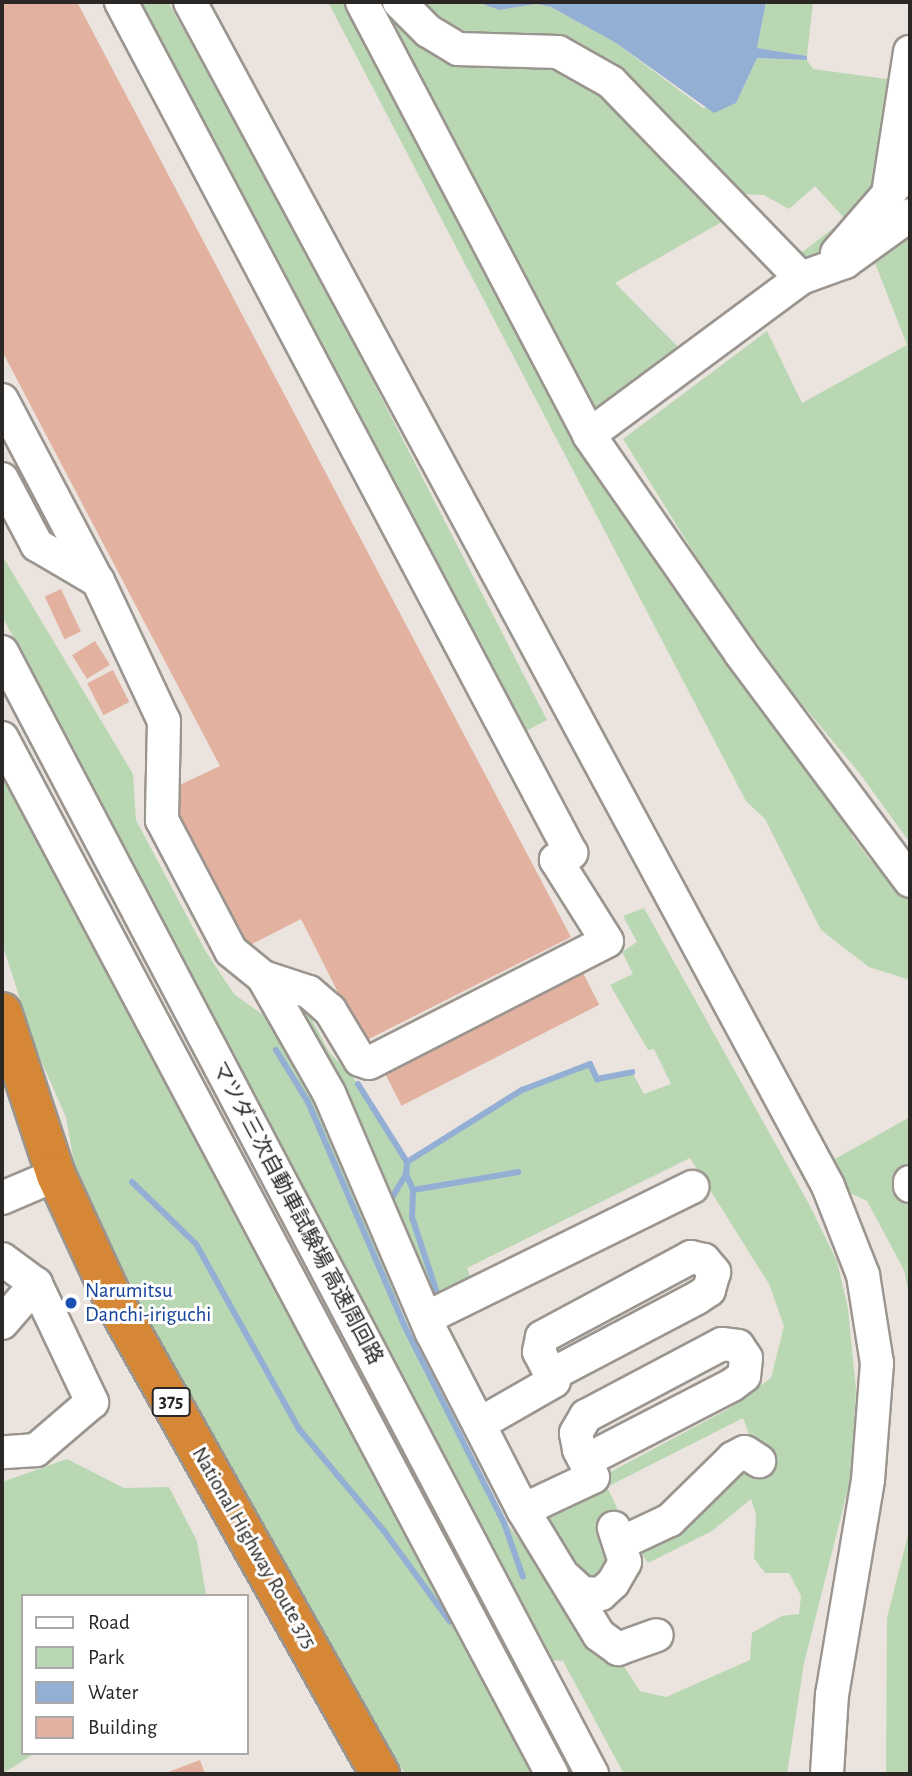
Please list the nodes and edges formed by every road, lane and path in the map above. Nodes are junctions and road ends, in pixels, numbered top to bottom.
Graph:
1 (121, 2) edge
2 (190, 2) edge
3 (362, 2) edge
4 (399, 2) edge
5 (910, 52) edge
6 (910, 168) edge
7 (899, 205) edge
8 (812, 274) junction
9 (2, 400) edge
10 (589, 435) junction
11 (2, 479) edge
12 (98, 581) junction
13 (2, 652) edge
14 (2, 738) edge
15 (910, 881) edge
16 (263, 977) junction
17 (2, 1012) edge
18 (56, 1175) junction
19 (692, 1187) dead end
20 (2, 1198) edge
21 (2, 1259) edge
22 (36, 1284) junction
23 (426, 1318) junction
24 (2, 1323) edge
25 (551, 1375) junction
26 (479, 1424) junction
27 (5, 1452) dead end
28 (585, 1461) junction
29 (759, 1461) dead end
30 (523, 1510) junction
31 (562, 1574) junction
32 (657, 1635) dead end
33 (380, 1774) edge
34 (552, 1774) edge
35 (592, 1774) edge
36 (827, 1774) edge

1 - 16 street
2 - 36 street
3 - 10 street
4 - 8 street
5 - 7 street
6 - 7 street
7 - 8 street
8 - 10 street
9 - 12 street
10 - 15 street
11 - 12 street
12 - 16 street
13 - 35 street, マツダ三次自動車試験場 高速周回路
14 - 34 street
16 - 23 street
17 - 18 highway, National Highway Route 375 / 375
18 - 20 street
18 - 33 highway, National Highway Route 375 / 375
19 - 23 street
21 - 22 street
22 - 24 street
22 - 27 street
23 - 26 street
25 - 25 street
25 - 26 street
26 - 30 street
28 - 28 street
28 - 30 street
29 - 31 street
30 - 31 street
31 - 32 street

